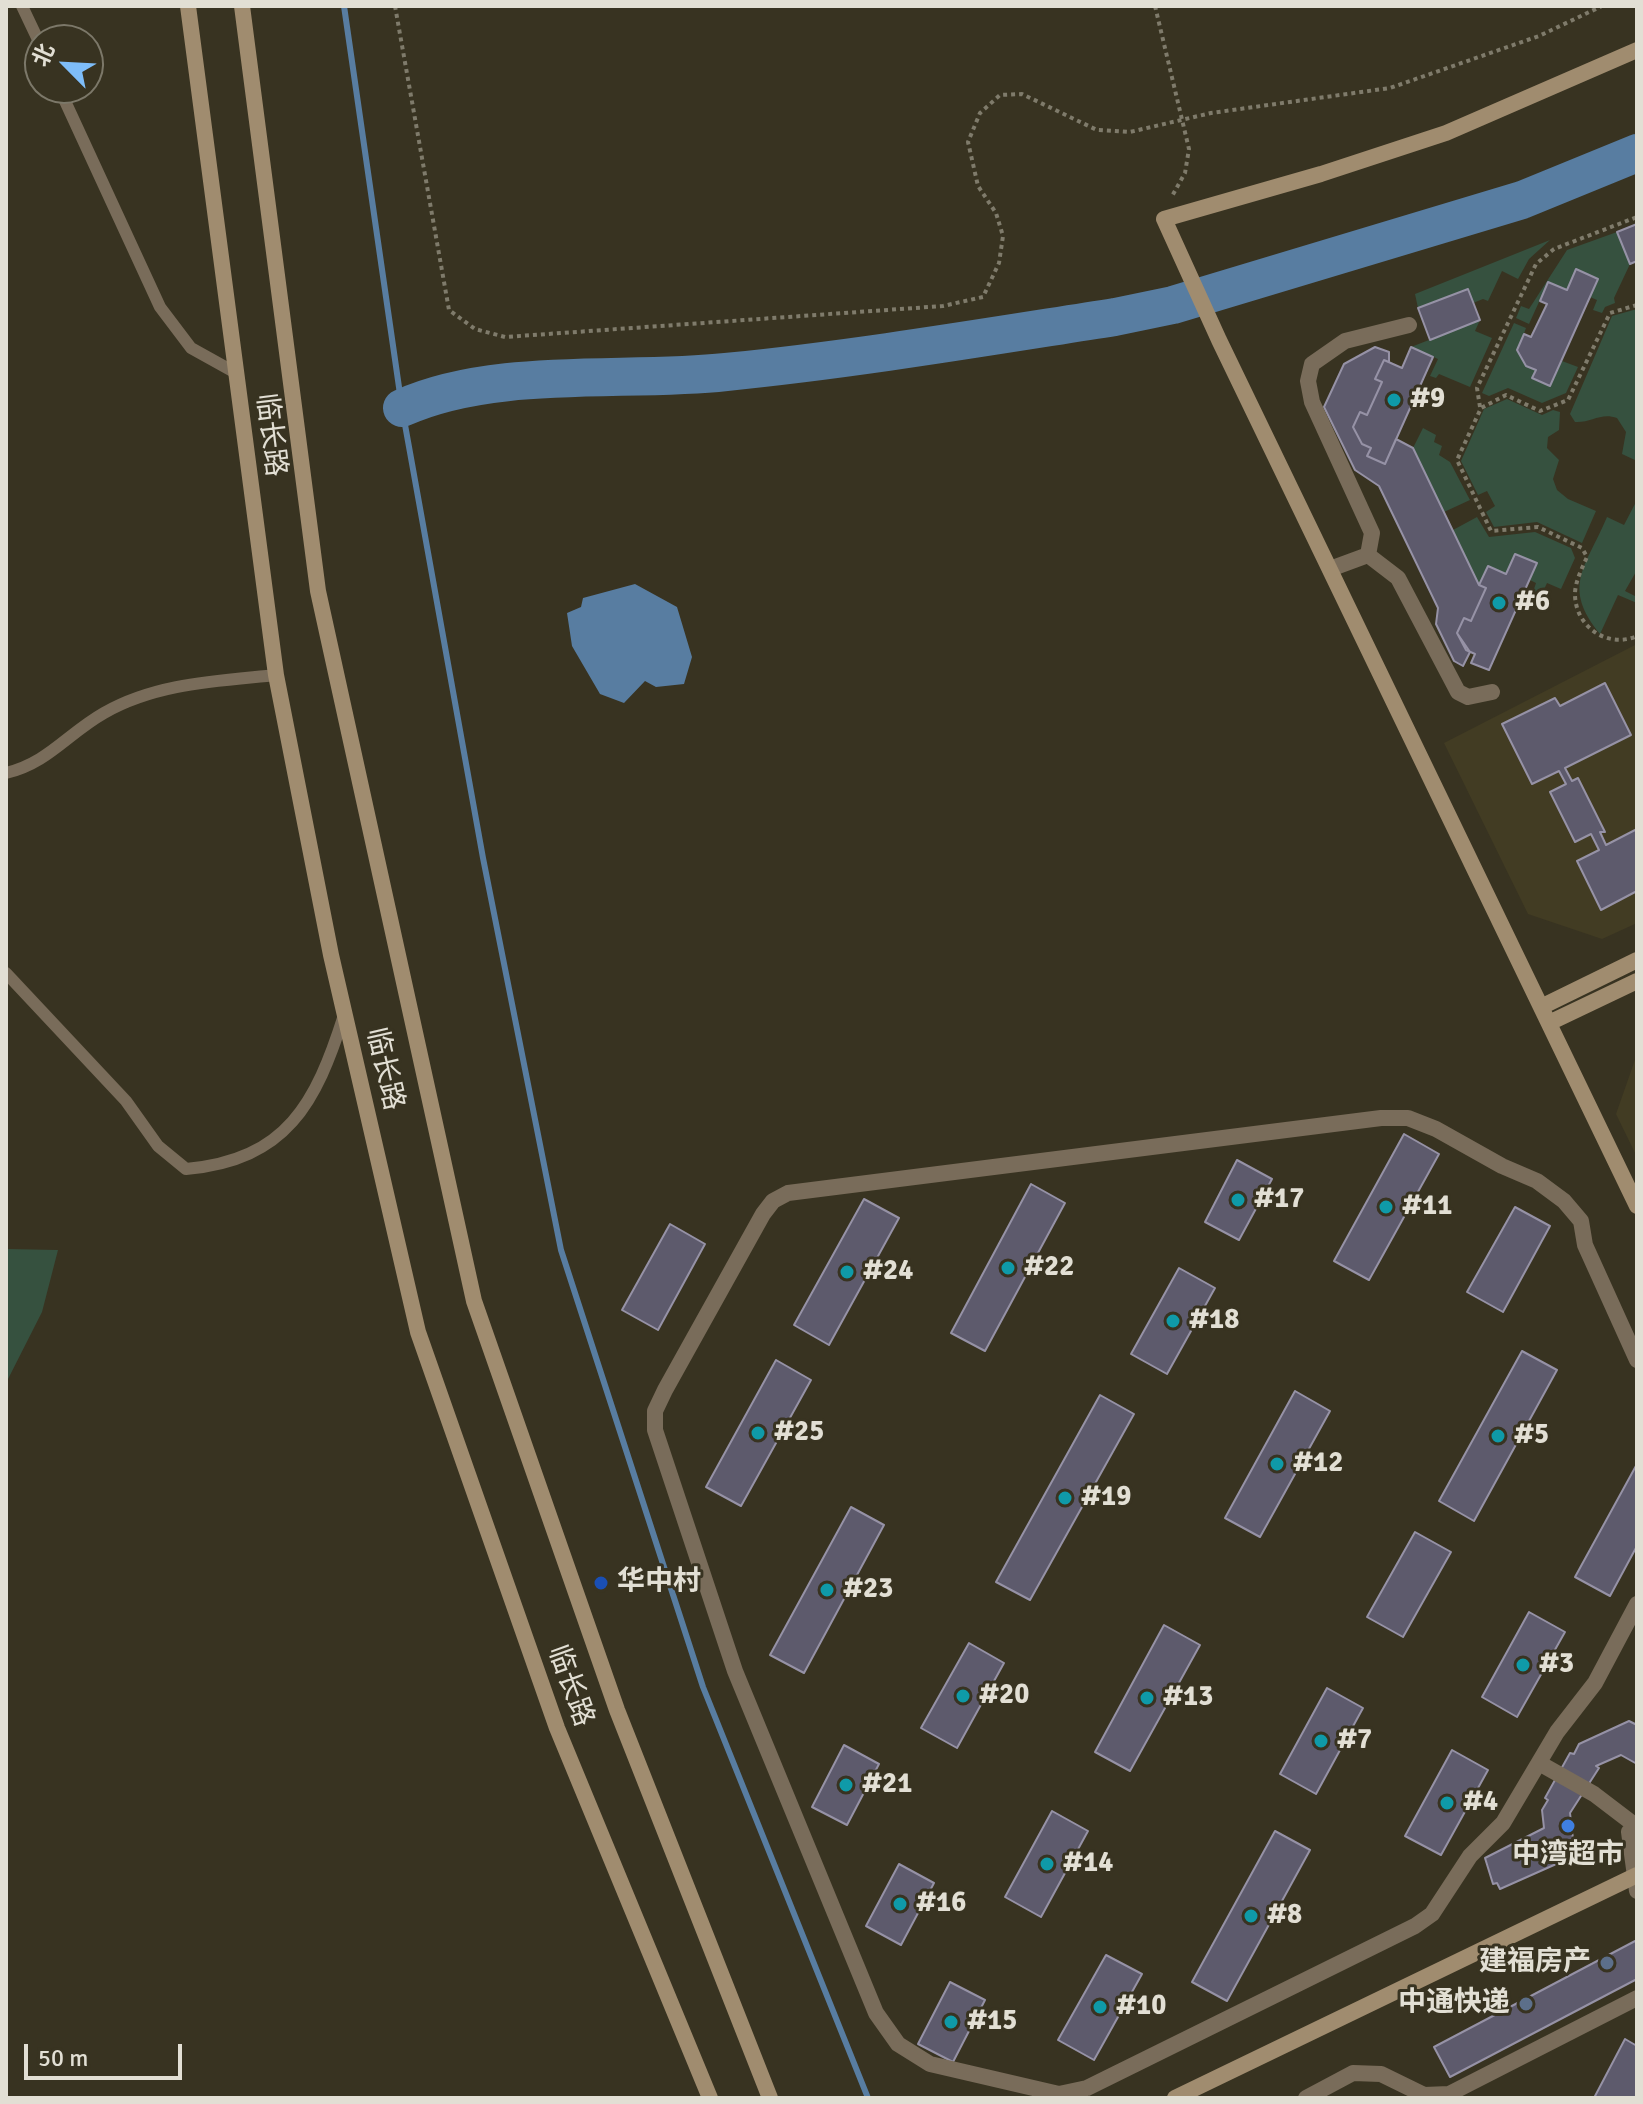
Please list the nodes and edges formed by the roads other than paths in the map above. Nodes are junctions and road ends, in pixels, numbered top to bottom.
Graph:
1 (188, 6) edge
2 (242, 6) edge
3 (1637, 50) edge
4 (66, 104) edge
5 (1409, 325) dead end
6 (236, 373) junction
7 (1368, 555) junction
8 (1330, 569) junction
9 (276, 675) junction
10 (1492, 692) dead end
11 (6, 773) edge
12 (1637, 960) edge
13 (6, 973) edge
14 (1637, 981) edge
15 (1547, 1014) junction
16 (344, 1015) junction
17 (1637, 1206) edge
18 (1637, 1360) edge
19 (1637, 1604) edge
20 (1539, 1763) junction
21 (1637, 1826) edge
22 (1636, 1881) edge
23 (1637, 1998) edge
24 (710, 2098) edge
25 (770, 2098) edge
26 (1175, 2098) edge
27 (1306, 2098) edge

1 - 6 main road, 临长路
2 - 25 main road, 临长路
3 - 8 main road
4 - 6 lane
5 - 7 street
6 - 9 main road, 临长路
7 - 8 street
7 - 10 street
8 - 15 main road
9 - 11 lane
9 - 16 main road, 临长路
12 - 15 main road
13 - 16 lane
14 - 15 main road
15 - 17 main road
16 - 24 main road, 临长路
18 - 20 street
19 - 20 street
20 - 21 street
21 - 22 street
22 - 26 main road
23 - 27 street

